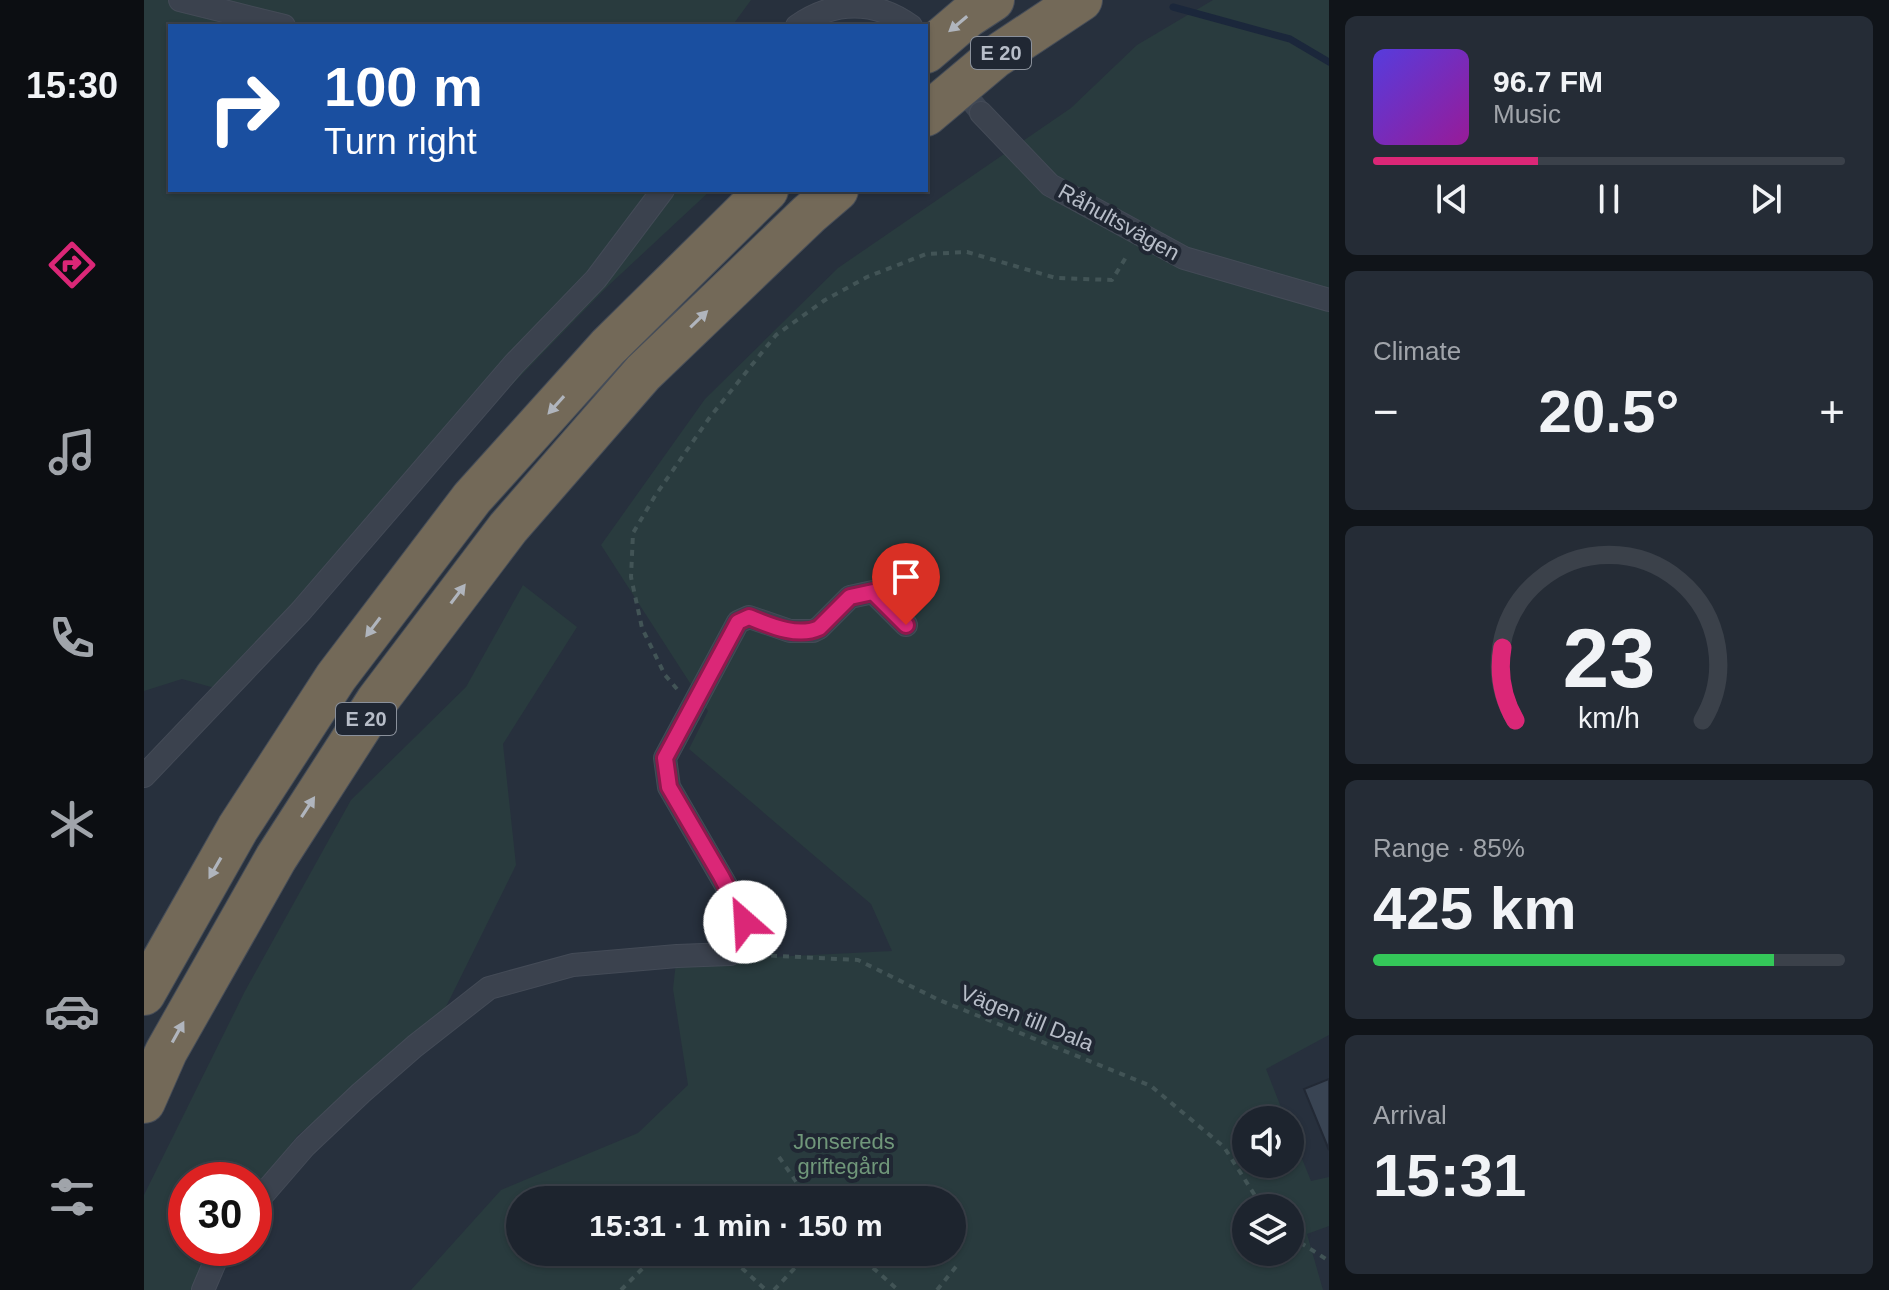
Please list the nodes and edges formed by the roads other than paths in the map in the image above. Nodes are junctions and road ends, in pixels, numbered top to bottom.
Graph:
1 (180, 0) edge
2 (993, 0) edge
3 (1081, 0) edge
4 (873, 1) edge
5 (276, 24) edge
6 (799, 24) edge
7 (909, 24) edge
8 (928, 50) edge
9 (928, 113) edge
10 (981, 113) tunnel mouth
11 (661, 192) edge
12 (765, 192) edge
13 (835, 192) edge
14 (1329, 300) edge
15 (906, 625) dead end
16 (144, 776) edge
17 (144, 994) edge
18 (144, 1102) edge
19 (272, 1184) edge
20 (213, 1266) edge
21 (203, 1290) edge

1 - 5 street
2 -> 8 highway, E 20
3 - 9 highway, E 20
4 - 6 street
4 - 7 street
10 - 14 street, Råhultsvägen
11 - 16 street
12 -> 17 highway, E 20
18 -> 13 highway, E 20
15 - 19 street
20 - 21 street

